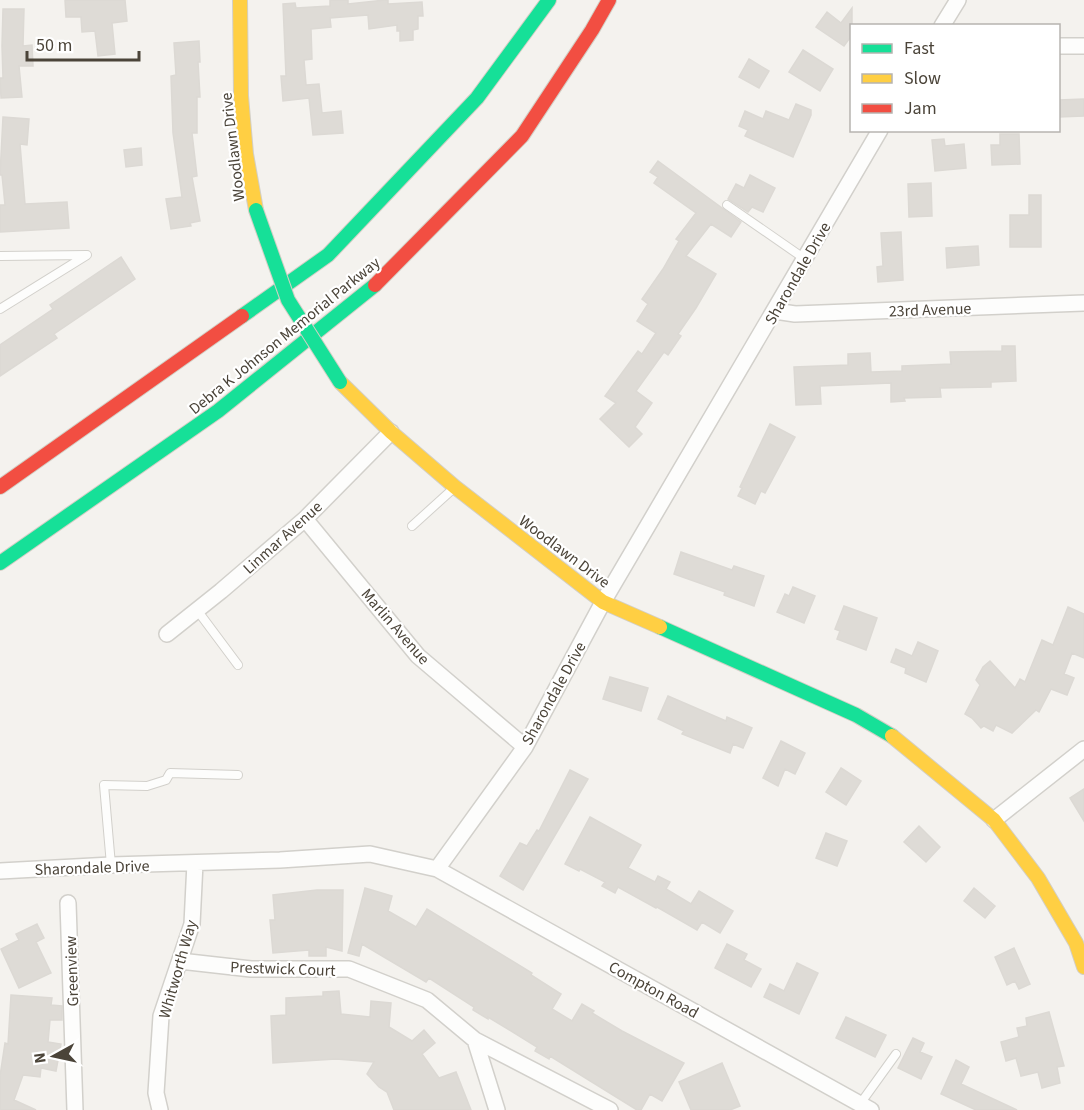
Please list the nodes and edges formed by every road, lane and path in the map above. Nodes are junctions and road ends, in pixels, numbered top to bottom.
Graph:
1 (240, 0) edge
2 (549, 0) edge
3 (609, 0) edge
4 (958, 0) edge
5 (943, 24) edge
6 (600, 44) dead end
7 (1060, 46) edge
8 (1084, 46) edge
9 (879, 132) edge
10 (522, 136) junction
11 (727, 205) dead end
12 (0, 256) edge
13 (805, 259) junction
14 (1084, 303) edge
15 (0, 309) edge
16 (775, 311) junction
17 (391, 432) junction
18 (455, 487) junction
19 (0, 488) edge
20 (305, 519) junction
21 (412, 526) dead end
22 (0, 563) edge
23 (603, 602) junction
24 (197, 610) junction
25 (166, 634) dead end
26 (238, 665) dead end
27 (525, 747) junction
28 (1084, 749) edge
29 (238, 775) dead end
30 (994, 820) junction
31 (195, 863) junction
32 (111, 865) junction
33 (436, 869) junction
34 (0, 871) edge
35 (68, 903) dead end
36 (1080, 943) edge
37 (180, 961) junction
38 (1084, 968) edge
39 (475, 1040) junction
40 (896, 1054) dead end
41 (866, 1107) edge
42 (75, 1110) edge
43 (160, 1110) edge
44 (497, 1110) edge
45 (610, 1110) edge

1 - 17 main road, Woodlawn Drive, bridge
2 - 19 main road
3 - 10 main road, Debra K Johnson Memorial Parkway
4 - 5 street
6 - 10 main road
7 - 8 street
9 - 13 street, Sharondale Drive
10 - 22 main road, Debra K Johnson Memorial Parkway
11 - 13 lane
12 - 15 lane
13 - 16 street, Sharondale Drive
14 - 16 street, 23rd Avenue
16 - 23 street, Sharondale Drive
17 - 18 main road, Woodlawn Drive
17 - 20 street, Linmar Avenue
18 - 21 lane
18 - 23 main road, Woodlawn Drive
20 - 24 street, Linmar Avenue
20 - 27 street, Marlin Avenue
23 - 27 street, Sharondale Drive
23 - 30 main road, Woodlawn Drive
24 - 25 street, Linmar Avenue
24 - 26 lane
27 - 33 street, Sharondale Drive
28 - 30 street
29 - 32 lane
30 - 36 main road, Woodlawn Drive
31 - 32 street, Sharondale Drive
31 - 33 street, Sharondale Drive
31 - 37 street, Whitworth Way
32 - 34 street, Sharondale Drive
33 - 41 street, Compton Road
35 - 42 street, Greenview
36 - 38 main road, Woodlawn Drive
37 - 39 street, Prestwick Court
37 - 43 street, Whitworth Way
39 - 44 street
39 - 45 street, Prestwick Court
40 - 41 lane

